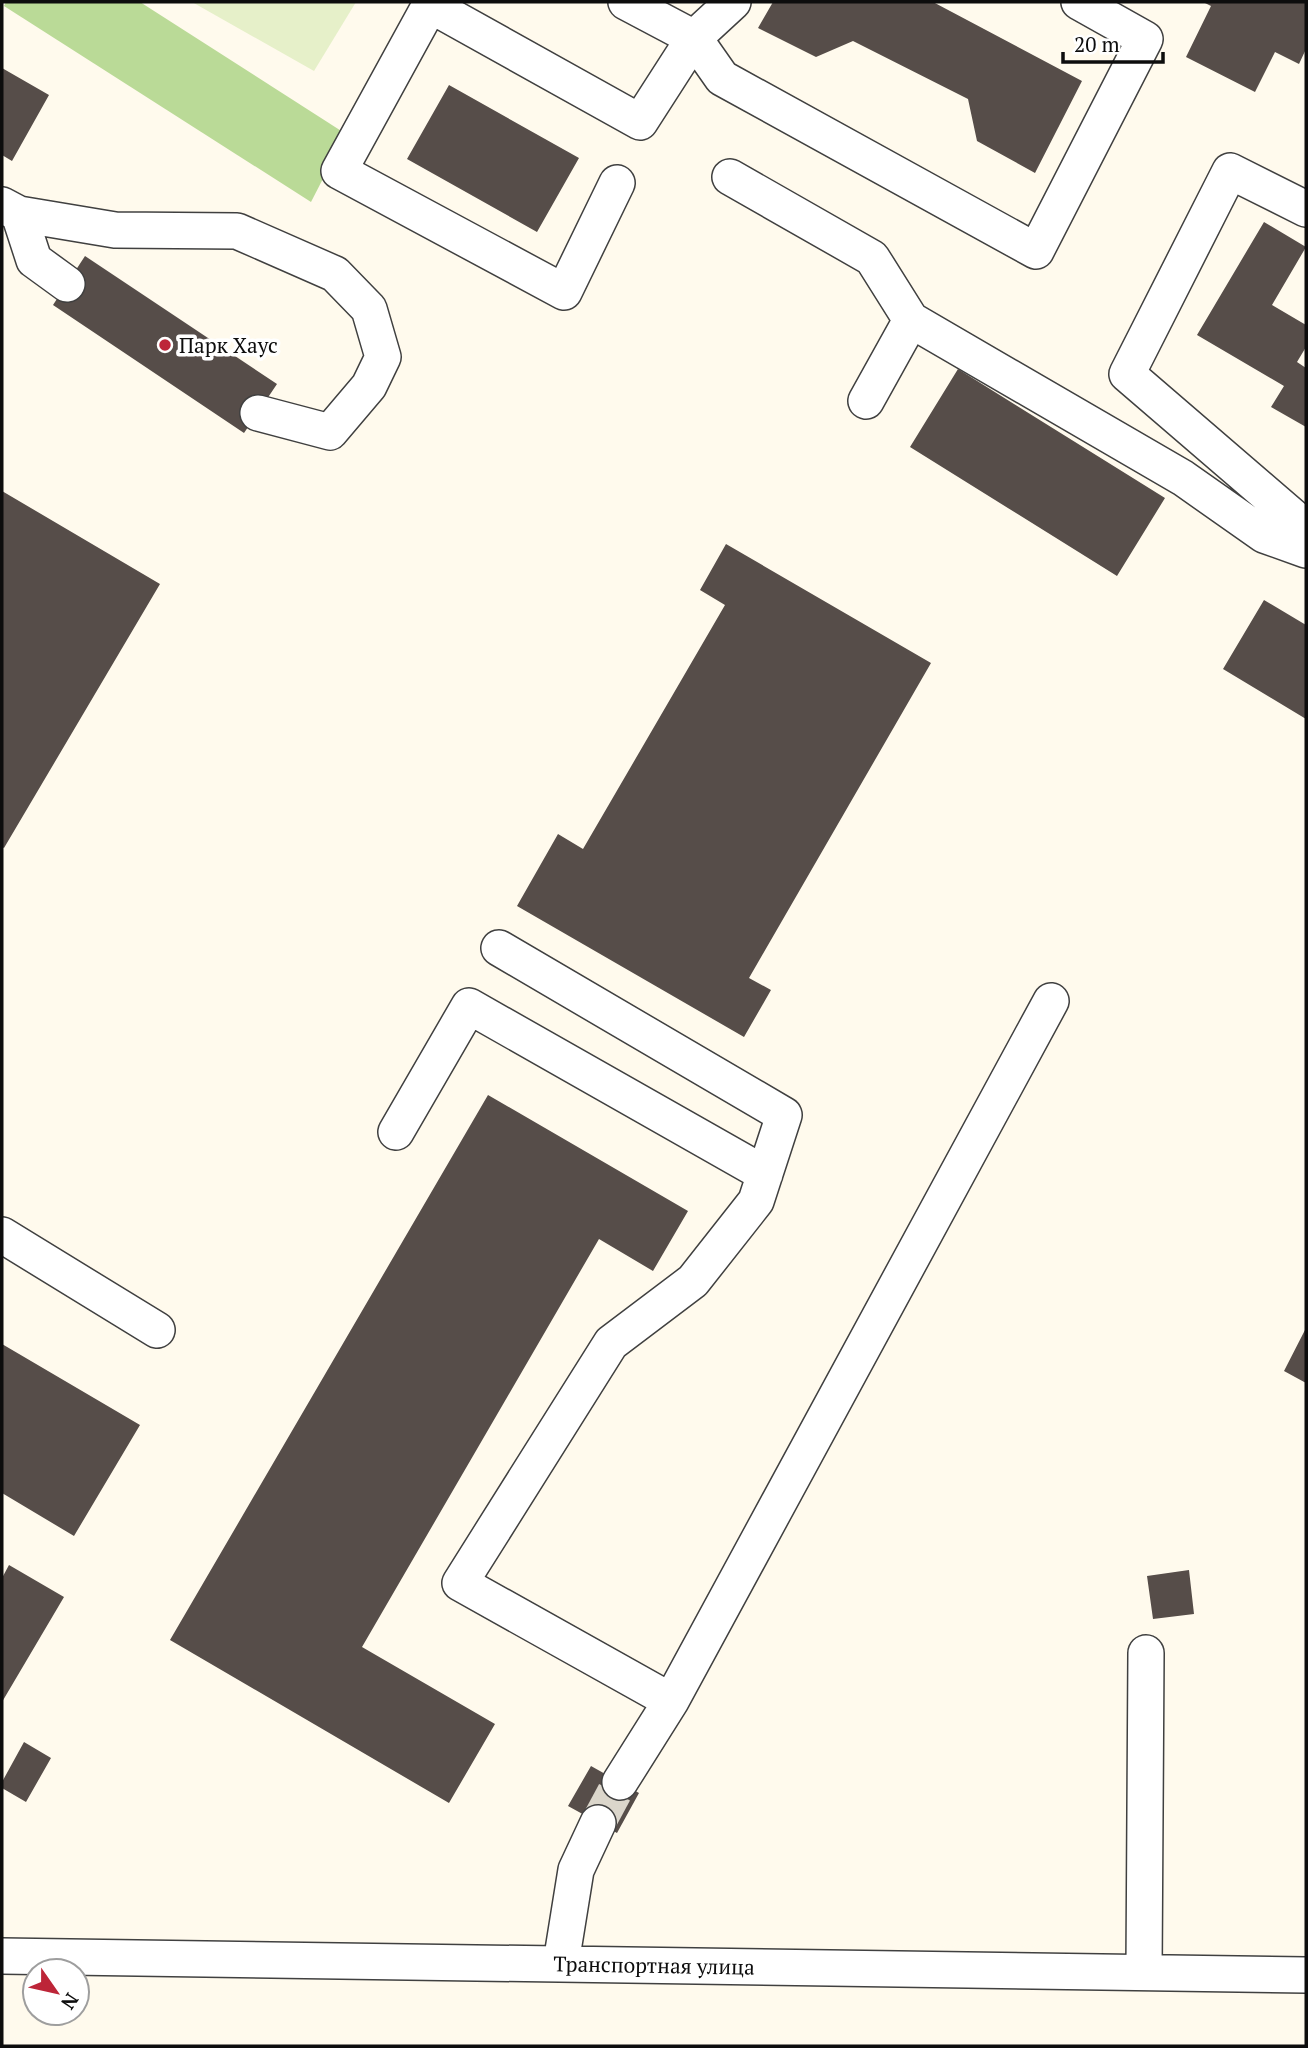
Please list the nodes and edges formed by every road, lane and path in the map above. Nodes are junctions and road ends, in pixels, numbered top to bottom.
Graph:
1 (626, 2) edge
2 (733, 2) edge
3 (1079, 2) edge
4 (430, 3) edge
5 (694, 38) junction
6 (730, 177) dead end
7 (617, 183) dead end
8 (1306, 209) edge
9 (11, 210) edge
10 (67, 284) dead end
11 (911, 320) junction
12 (866, 401) dead end
13 (258, 413) dead end
14 (1306, 528) edge
15 (1306, 550) edge
16 (499, 948) dead end
17 (1051, 1001) dead end
18 (396, 1132) dead end
19 (765, 1174) junction
20 (2, 1235) edge
21 (157, 1330) dead end
22 (1146, 1653) dead end
23 (671, 1701) junction
24 (620, 1782) tunnel mouth
25 (598, 1823) tunnel mouth
26 (2, 1956) edge
27 (561, 1963) junction
28 (1144, 1971) junction
29 (1306, 1975) edge

1 - 5 street
2 - 5 street
3 - 5 street
4 - 5 street
4 - 7 street
6 - 11 street
8 - 14 street
9 - 10 street
9 - 13 street
11 - 12 street
11 - 15 street
16 - 19 street
17 - 23 street
18 - 19 street
19 - 23 street
20 - 21 street
22 - 28 street
23 - 24 street
25 - 27 street
26 - 27 street, Транспортная улица
27 - 28 street, Транспортная улица
28 - 29 street, Транспортная улица

